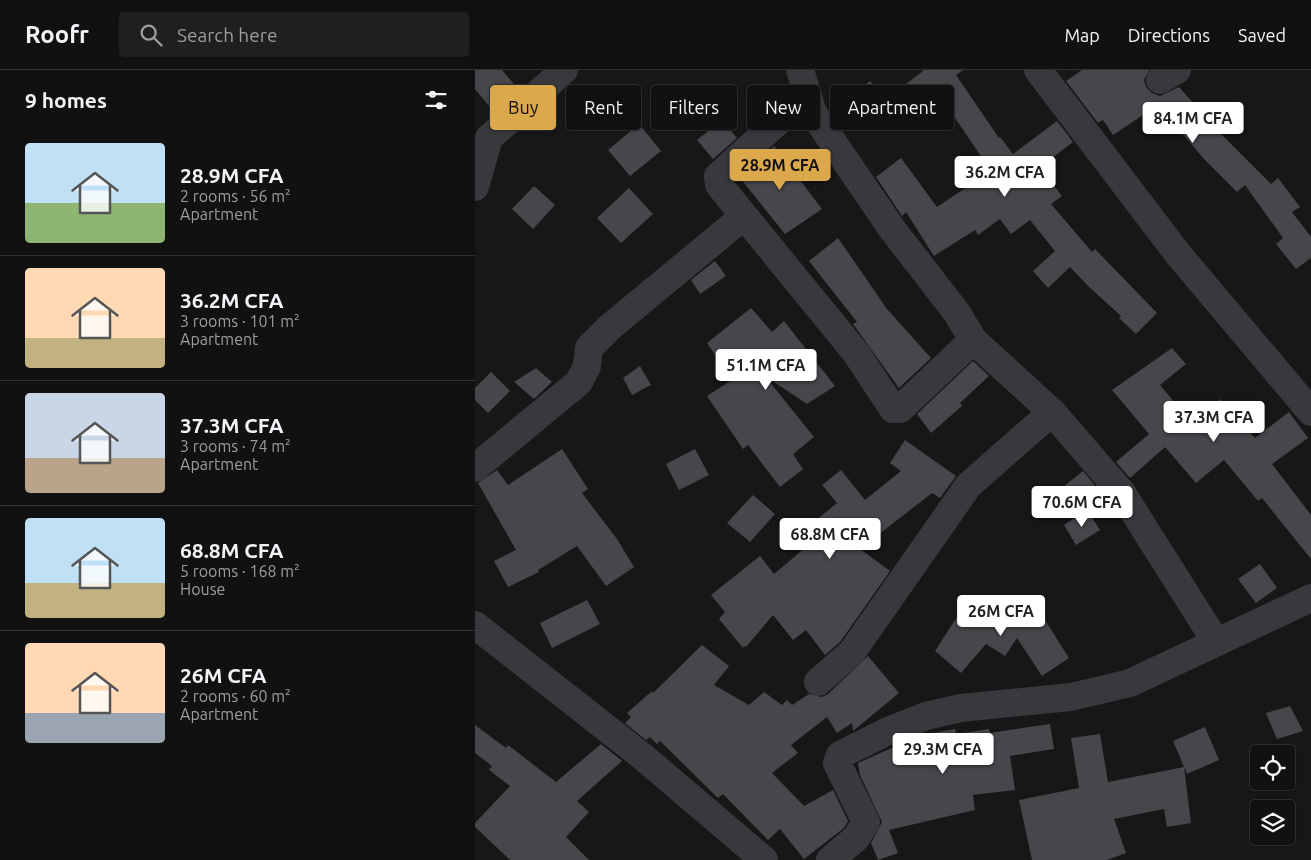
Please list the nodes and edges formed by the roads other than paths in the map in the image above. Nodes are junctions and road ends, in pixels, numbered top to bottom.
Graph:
1 (564, 70) edge
2 (1038, 70) edge
3 (805, 78) edge
4 (475, 187) edge
5 (744, 216) junction
6 (973, 340) junction
7 (1052, 412) junction
8 (1311, 412) edge
9 (475, 468) edge
10 (1311, 598) edge
11 (475, 625) edge
12 (1216, 642) junction
13 (818, 682) dead end
14 (764, 860) edge
15 (830, 860) edge

1 - 4 street
2 - 8 street
3 - 5 street
3 - 6 street
5 - 6 street
5 - 9 street
6 - 7 street
7 - 12 street
7 - 13 street
10 - 12 street
11 - 14 street
12 - 15 street

